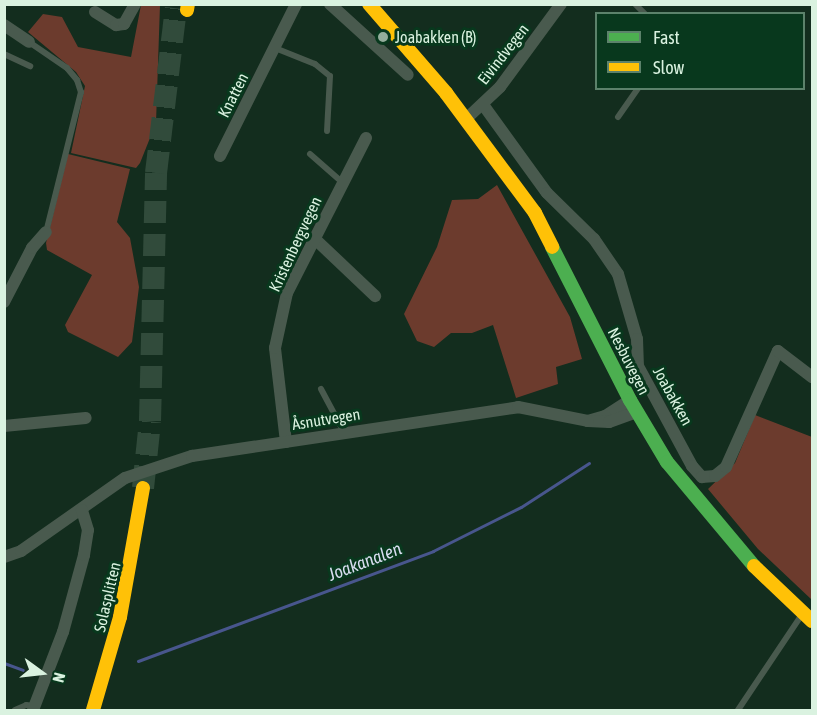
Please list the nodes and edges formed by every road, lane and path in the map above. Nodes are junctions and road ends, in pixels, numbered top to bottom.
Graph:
1 (135, 4) edge
2 (296, 4) edge
3 (330, 4) edge
4 (369, 4) edge
5 (386, 4) edge
6 (561, 4) edge
7 (95, 12) dead end
8 (4, 25) edge
9 (30, 42) joint
10 (275, 48) junction
11 (4, 54) edge
12 (423, 61) junction
13 (30, 66) dead end
14 (637, 90) edge
15 (484, 106) junction
16 (618, 117) dead end
17 (466, 119) junction
18 (327, 131) dead end
19 (366, 138) dead end
20 (310, 154) dead end
21 (220, 156) dead end
22 (343, 183) junction
23 (46, 232) joint
24 (315, 239) junction
25 (375, 296) dead end
26 (4, 302) edge
27 (813, 377) edge
28 (321, 389) dead end
29 (630, 400) junction
30 (637, 412) junction
31 (86, 418) dead end
32 (588, 421) junction
33 (4, 426) edge
34 (345, 432) junction
35 (286, 441) junction
36 (143, 488) tunnel mouth
37 (158, 489) tunnel mouth
38 (82, 510) junction
39 (151, 530) dead end
40 (4, 557) edge
41 (144, 571) dead end
42 (808, 617) edge
43 (34, 708) edge
44 (15, 711) edge
45 (93, 711) edge
46 (106, 711) edge
47 (738, 711) edge

1 - 7 street
2 - 10 street, Knatten
3 - 12 street
4 - 12 main road, Nesbuvegen
5 - 12 main road, Nesbuvegen
6 - 15 street, Eivindvegen
8 - 9 street
9 - 23 lane
10 - 18 lane
10 - 21 street, Knatten
11 - 13 lane
12 - 17 main road, Nesbuvegen
14 - 16 lane
15 - 17 street, Eivindvegen
15 - 27 street, Joabakken
17 - 29 main road, Nesbuvegen
19 - 22 street, Kristenbergvegen
20 - 22 lane
22 - 24 street, Kristenbergvegen
23 - 26 street
24 - 25 street
24 - 35 street, Kristenbergvegen
28 - 34 lane
29 - 30 main road, Nesbuvegen
29 - 32 street
30 - 32 street, Åsnutvegen
30 - 42 main road, Nesbuvegen
31 - 33 street
32 - 34 street, Åsnutvegen
34 - 35 street, Åsnutvegen
35 - 38 street, Åsnutvegen
36 - 45 main road, Solasplitten
37 - 39 main road
38 - 40 street, Åsnutvegen
38 - 43 street
41 - 46 main road, Solasplitten
42 - 47 lane
43 - 44 lane

